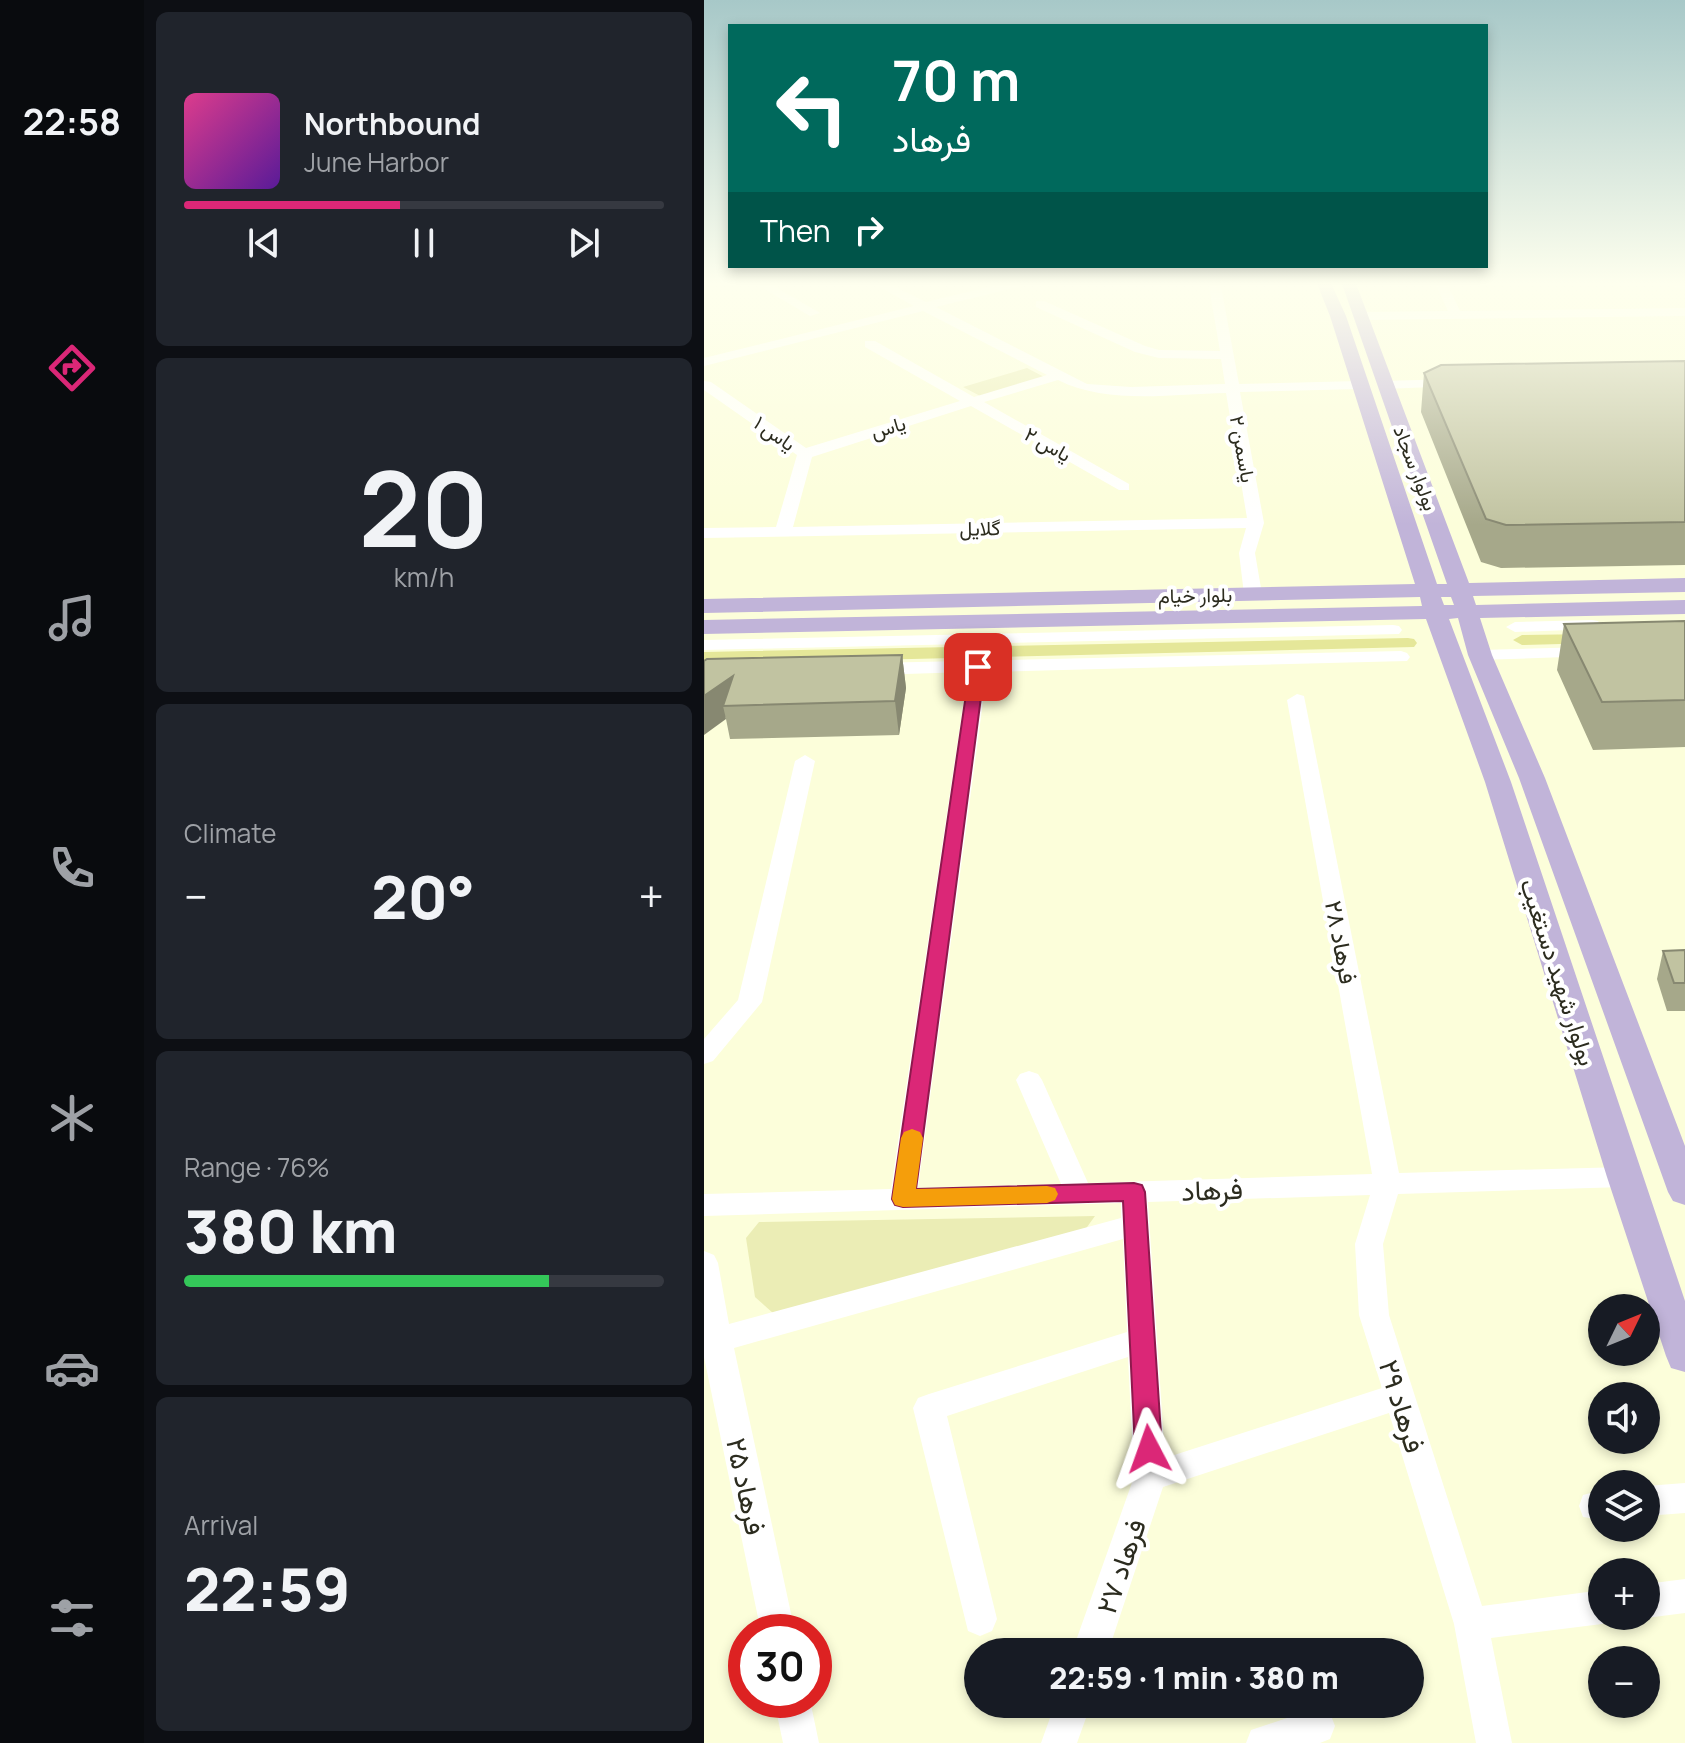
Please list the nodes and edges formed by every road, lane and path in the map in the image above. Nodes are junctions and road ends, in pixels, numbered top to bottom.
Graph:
1 (902, 362) edge
2 (1031, 362) edge
3 (1227, 362) edge
4 (1352, 362) edge
5 (1377, 362) edge
6 (1057, 376) junction
7 (706, 385) edge
8 (1463, 388) edge
9 (1385, 389) junction
10 (1361, 390) junction
11 (1233, 391) junction
12 (972, 402) junction
13 (805, 454) junction
14 (1124, 487) dead end
15 (1256, 523) junction
16 (783, 532) junction
17 (704, 533) edge
18 (1447, 547) junction
19 (1685, 585) edge
20 (1550, 588) junction
21 (1253, 594) junction
22 (1464, 600) junction
23 (1432, 601) junction
24 (704, 606) edge
25 (1685, 607) edge
26 (840, 614) junction
27 (1685, 623) edge
28 (704, 627) edge
29 (1515, 627) dead end
30 (1393, 630) dead end
31 (704, 645) edge
32 (1606, 652) edge
33 (1480, 655) junction
34 (1401, 657) dead end
35 (978, 667) junction
36 (856, 670) edge
37 (1297, 700) dead end
38 (805, 761) dead end
39 (704, 1055) edge
40 (1029, 1080) dead end
41 (1624, 1177) junction
42 (1387, 1184) junction
43 (1684, 1187) edge
44 (1134, 1192) junction
45 (1079, 1193) junction
46 (903, 1199) junction
47 (704, 1205) edge
48 (1135, 1225) junction
49 (704, 1263) edge
50 (1142, 1340) junction
51 (710, 1342) edge
52 (1685, 1356) edge
53 (1399, 1396) junction
54 (1150, 1477) junction
55 (1685, 1498) edge
56 (1660, 1500) edge
57 (1685, 1596) edge
58 (1660, 1599) edge
59 (1588, 1609) edge
60 (774, 1614) edge
61 (980, 1619) dead end
62 (1471, 1624) junction
63 (1095, 1638) edge
64 (796, 1718) edge
65 (1068, 1718) edge
66 (1317, 1726) dead end
67 (801, 1743) edge
68 (1059, 1743) edge
69 (1264, 1743) edge
70 (1494, 1743) edge

1 - 12 street, یاس ۲
2 - 6 street
3 - 11 street, یاسمن ۲
4 - 10 main road, بولوار سجاد
5 - 9 main road, بولوار سجاد
6 - 11 street
6 - 12 street, یاس
7 - 13 street, یاس ۱
8 - 9 street
9 - 10 main road
9 - 18 main road, بولوار سجاد
10 - 11 street
10 - 23 main road, بولوار سجاد
11 - 15 street, یاسمن ۲
12 - 13 street, یاس
12 - 14 street, یاس ۲
13 - 16 street
15 - 16 street, گلایل
15 - 21 street
16 - 17 street, گلایل
18 - 20 main road
18 - 22 main road, بولوار سجاد
19 - 20 main road, بلوار خیام
20 - 22 main road, بلوار خیام
21 - 23 main road, بلوار خیام
21 - 26 main road, بلوار خیام
22 - 23 main road, بلوار خیام
22 - 25 main road, بلوار خیام
22 - 33 main road, بولوار شهید دستغیب
23 - 26 main road, بلوار خیام
23 - 41 main road, بولوار شهید دستغیب
24 - 26 main road, بلوار خیام
26 - 28 main road, بلوار خیام
27 - 29 street
30 - 31 street
32 - 33 street
33 - 43 main road, بولوار شهید دستغیب
34 - 35 street
35 - 36 street
35 - 46 street
37 - 42 street, فرهاد ۲۸
38 - 39 street
40 - 45 street
41 - 42 street, فرهاد
41 - 52 main road, بولوار شهید دستغیب
42 - 44 street, فرهاد
42 - 53 street, فرهاد ۲۹
44 - 45 street, فرهاد
44 - 48 street, فرهاد ۲۷
45 - 46 street, فرهاد
46 - 47 street, فرهاد
48 - 50 street, فرهاد ۲۷
48 - 51 street
49 - 51 street, فرهاد ۲۵
50 - 54 street, فرهاد ۲۷
50 - 61 street
51 - 60 street, فرهاد ۲۵
53 - 54 street
53 - 62 street, فرهاد ۲۹
54 - 63 street, فرهاد ۲۷
55 - 56 street
57 - 58 street
59 - 62 street
62 - 70 street, فرهاد ۲۹
64 - 67 street
65 - 68 street
66 - 69 street

